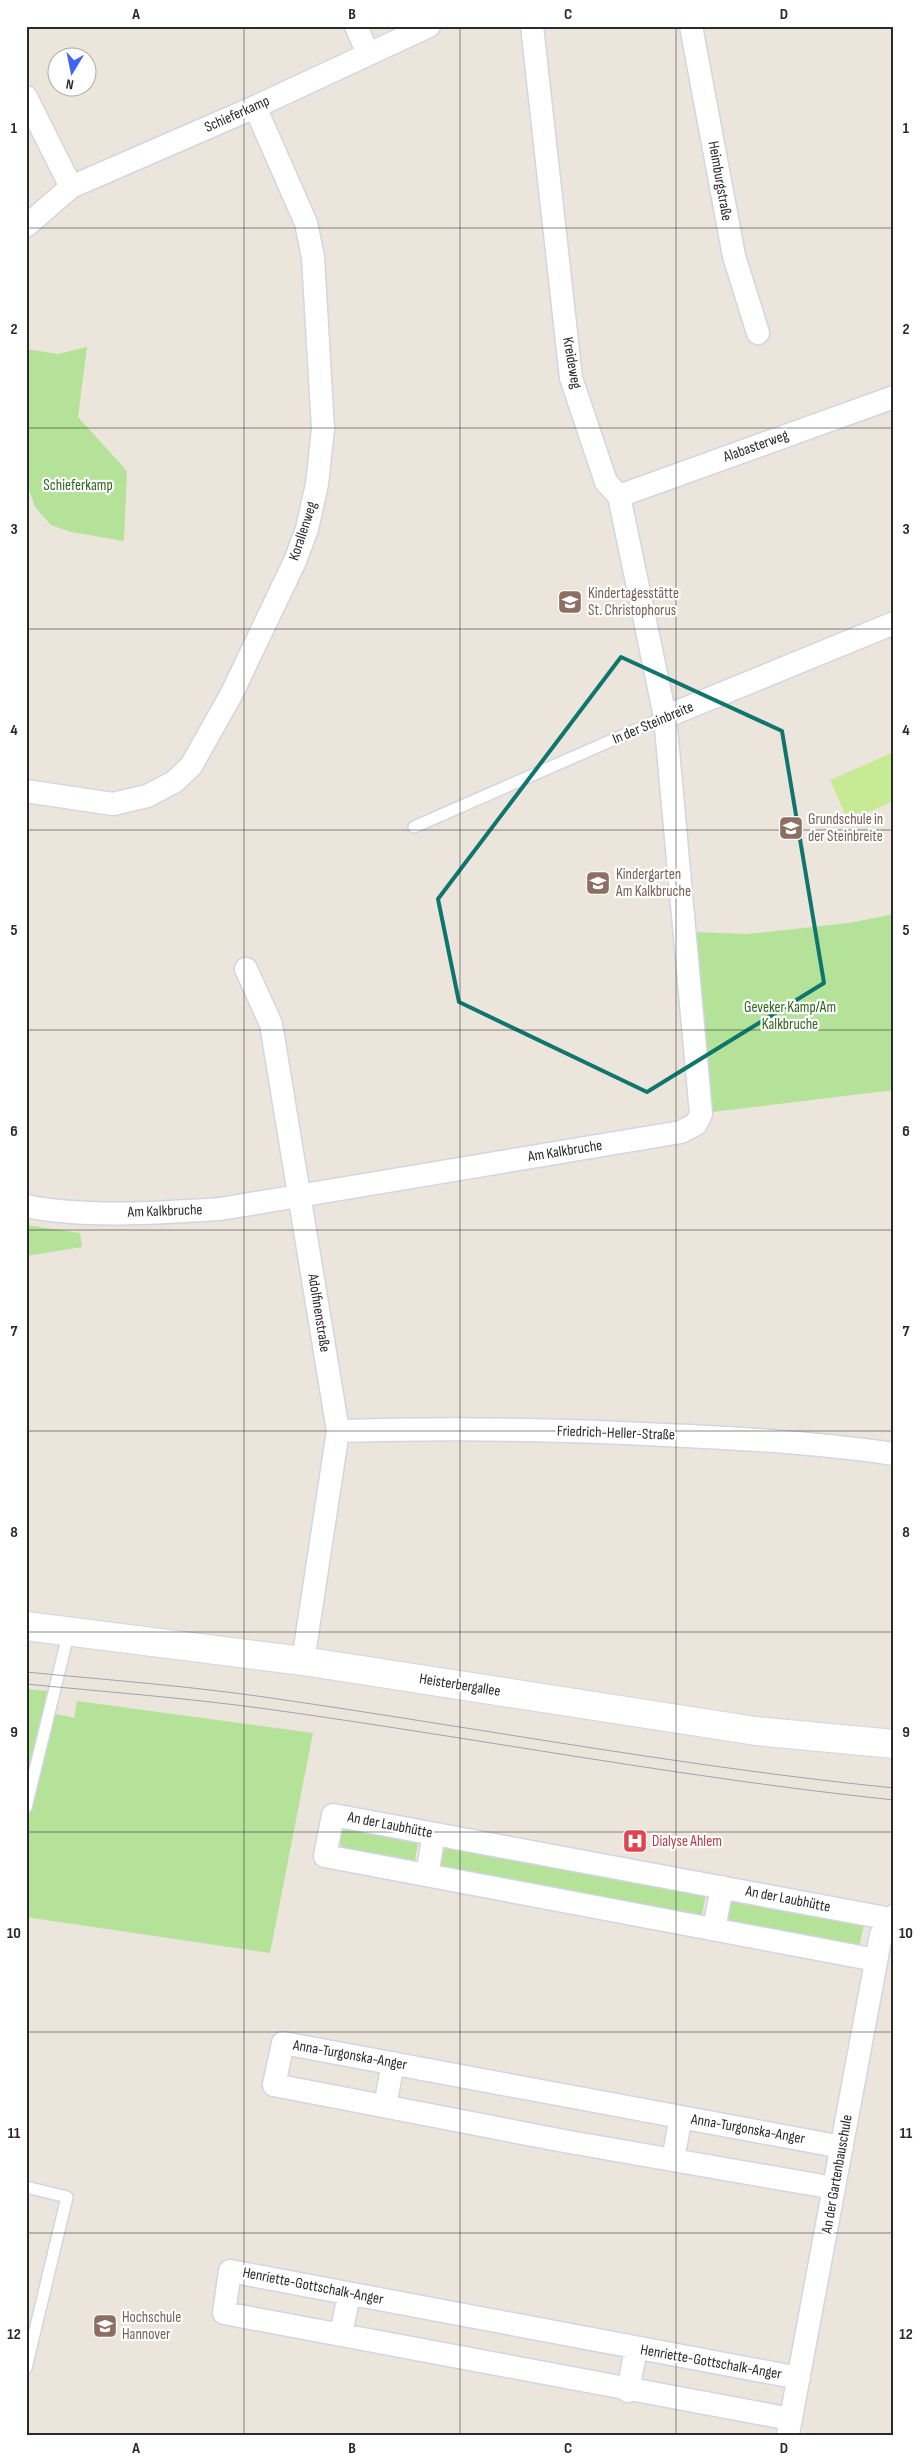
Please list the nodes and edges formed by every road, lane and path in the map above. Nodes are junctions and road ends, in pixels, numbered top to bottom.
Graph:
1 (356, 26) edge
2 (429, 26) edge
3 (532, 26) edge
4 (691, 26) edge
5 (368, 54) junction
6 (26, 97) edge
7 (255, 107) junction
8 (71, 187) junction
9 (26, 226) edge
10 (758, 333) dead end
11 (894, 397) edge
12 (619, 496) junction
13 (894, 623) edge
14 (665, 717) junction
15 (26, 791) edge
16 (414, 827) dead end
17 (246, 970) dead end
18 (300, 1194) junction
19 (26, 1206) edge
20 (338, 1431) junction
21 (894, 1454) edge
22 (26, 1626) edge
23 (69, 1631) junction
24 (303, 1661) junction
25 (894, 1744) edge
26 (26, 1807) edge
27 (434, 1834) junction
28 (427, 1875) junction
29 (722, 1887) junction
30 (892, 1918) edge
31 (714, 1929) junction
32 (876, 1960) junction
33 (393, 2063) junction
34 (385, 2106) junction
35 (682, 2117) junction
36 (842, 2147) junction
37 (673, 2159) junction
38 (26, 2187) edge
39 (834, 2188) junction
40 (350, 2294) junction
41 (341, 2335) junction
42 (636, 2348) junction
43 (26, 2368) edge
44 (799, 2378) junction
45 (628, 2391) junction
46 (790, 2427) edge

1 - 5 street
2 - 5 street, Schieferkamp
3 - 12 street, Kreideweg
4 - 10 street, Heimburgstraße
5 - 7 street, Schieferkamp
6 - 8 street
7 - 8 street, Schieferkamp
7 - 15 street, Korallenweg
8 - 9 street, Schieferkamp
11 - 12 street, Alabasterweg
12 - 14 street, Kreideweg
13 - 14 street, In der Steinbreite
14 - 16 lane, In der Steinbreite
14 - 18 street, Am Kalkbruche
17 - 18 street, Adolfinenstraße
18 - 19 street, Am Kalkbruche
18 - 20 street, Adolfinenstraße
20 - 21 street, Friedrich-Heller-Straße
20 - 24 street, Adolfinenstraße
22 - 23 main road, Heisterbergallee
23 - 24 main road, Heisterbergallee
23 - 26 lane
24 - 25 main road, Heisterbergallee
27 - 28 street
27 - 28 street, An der Laubhütte
27 - 29 street, An der Laubhütte
28 - 31 street, An der Laubhütte
29 - 30 street, An der Laubhütte
29 - 31 street
30 - 32 street, An der Gartenbauschule
31 - 32 street, An der Laubhütte
32 - 36 street, An der Gartenbauschule
33 - 34 street
33 - 34 street, Anna-Turgonska-Anger
33 - 35 street, Anna-Turgonska-Anger
34 - 37 street, Anna-Turgonska-Anger
35 - 36 street, Anna-Turgonska-Anger
35 - 37 street
36 - 39 street, An der Gartenbauschule
37 - 39 street, Anna-Turgonska-Anger
38 - 43 lane
39 - 44 street, An der Gartenbauschule
40 - 41 street
40 - 41 street, Henriette-Gottschalk-Anger
40 - 42 street, Henriette-Gottschalk-Anger
41 - 45 street, Henriette-Gottschalk-Anger
42 - 44 street, Henriette-Gottschalk-Anger
42 - 45 street
44 - 46 street, An der Gartenbauschule
45 - 46 street, Henriette-Gottschalk-Anger

